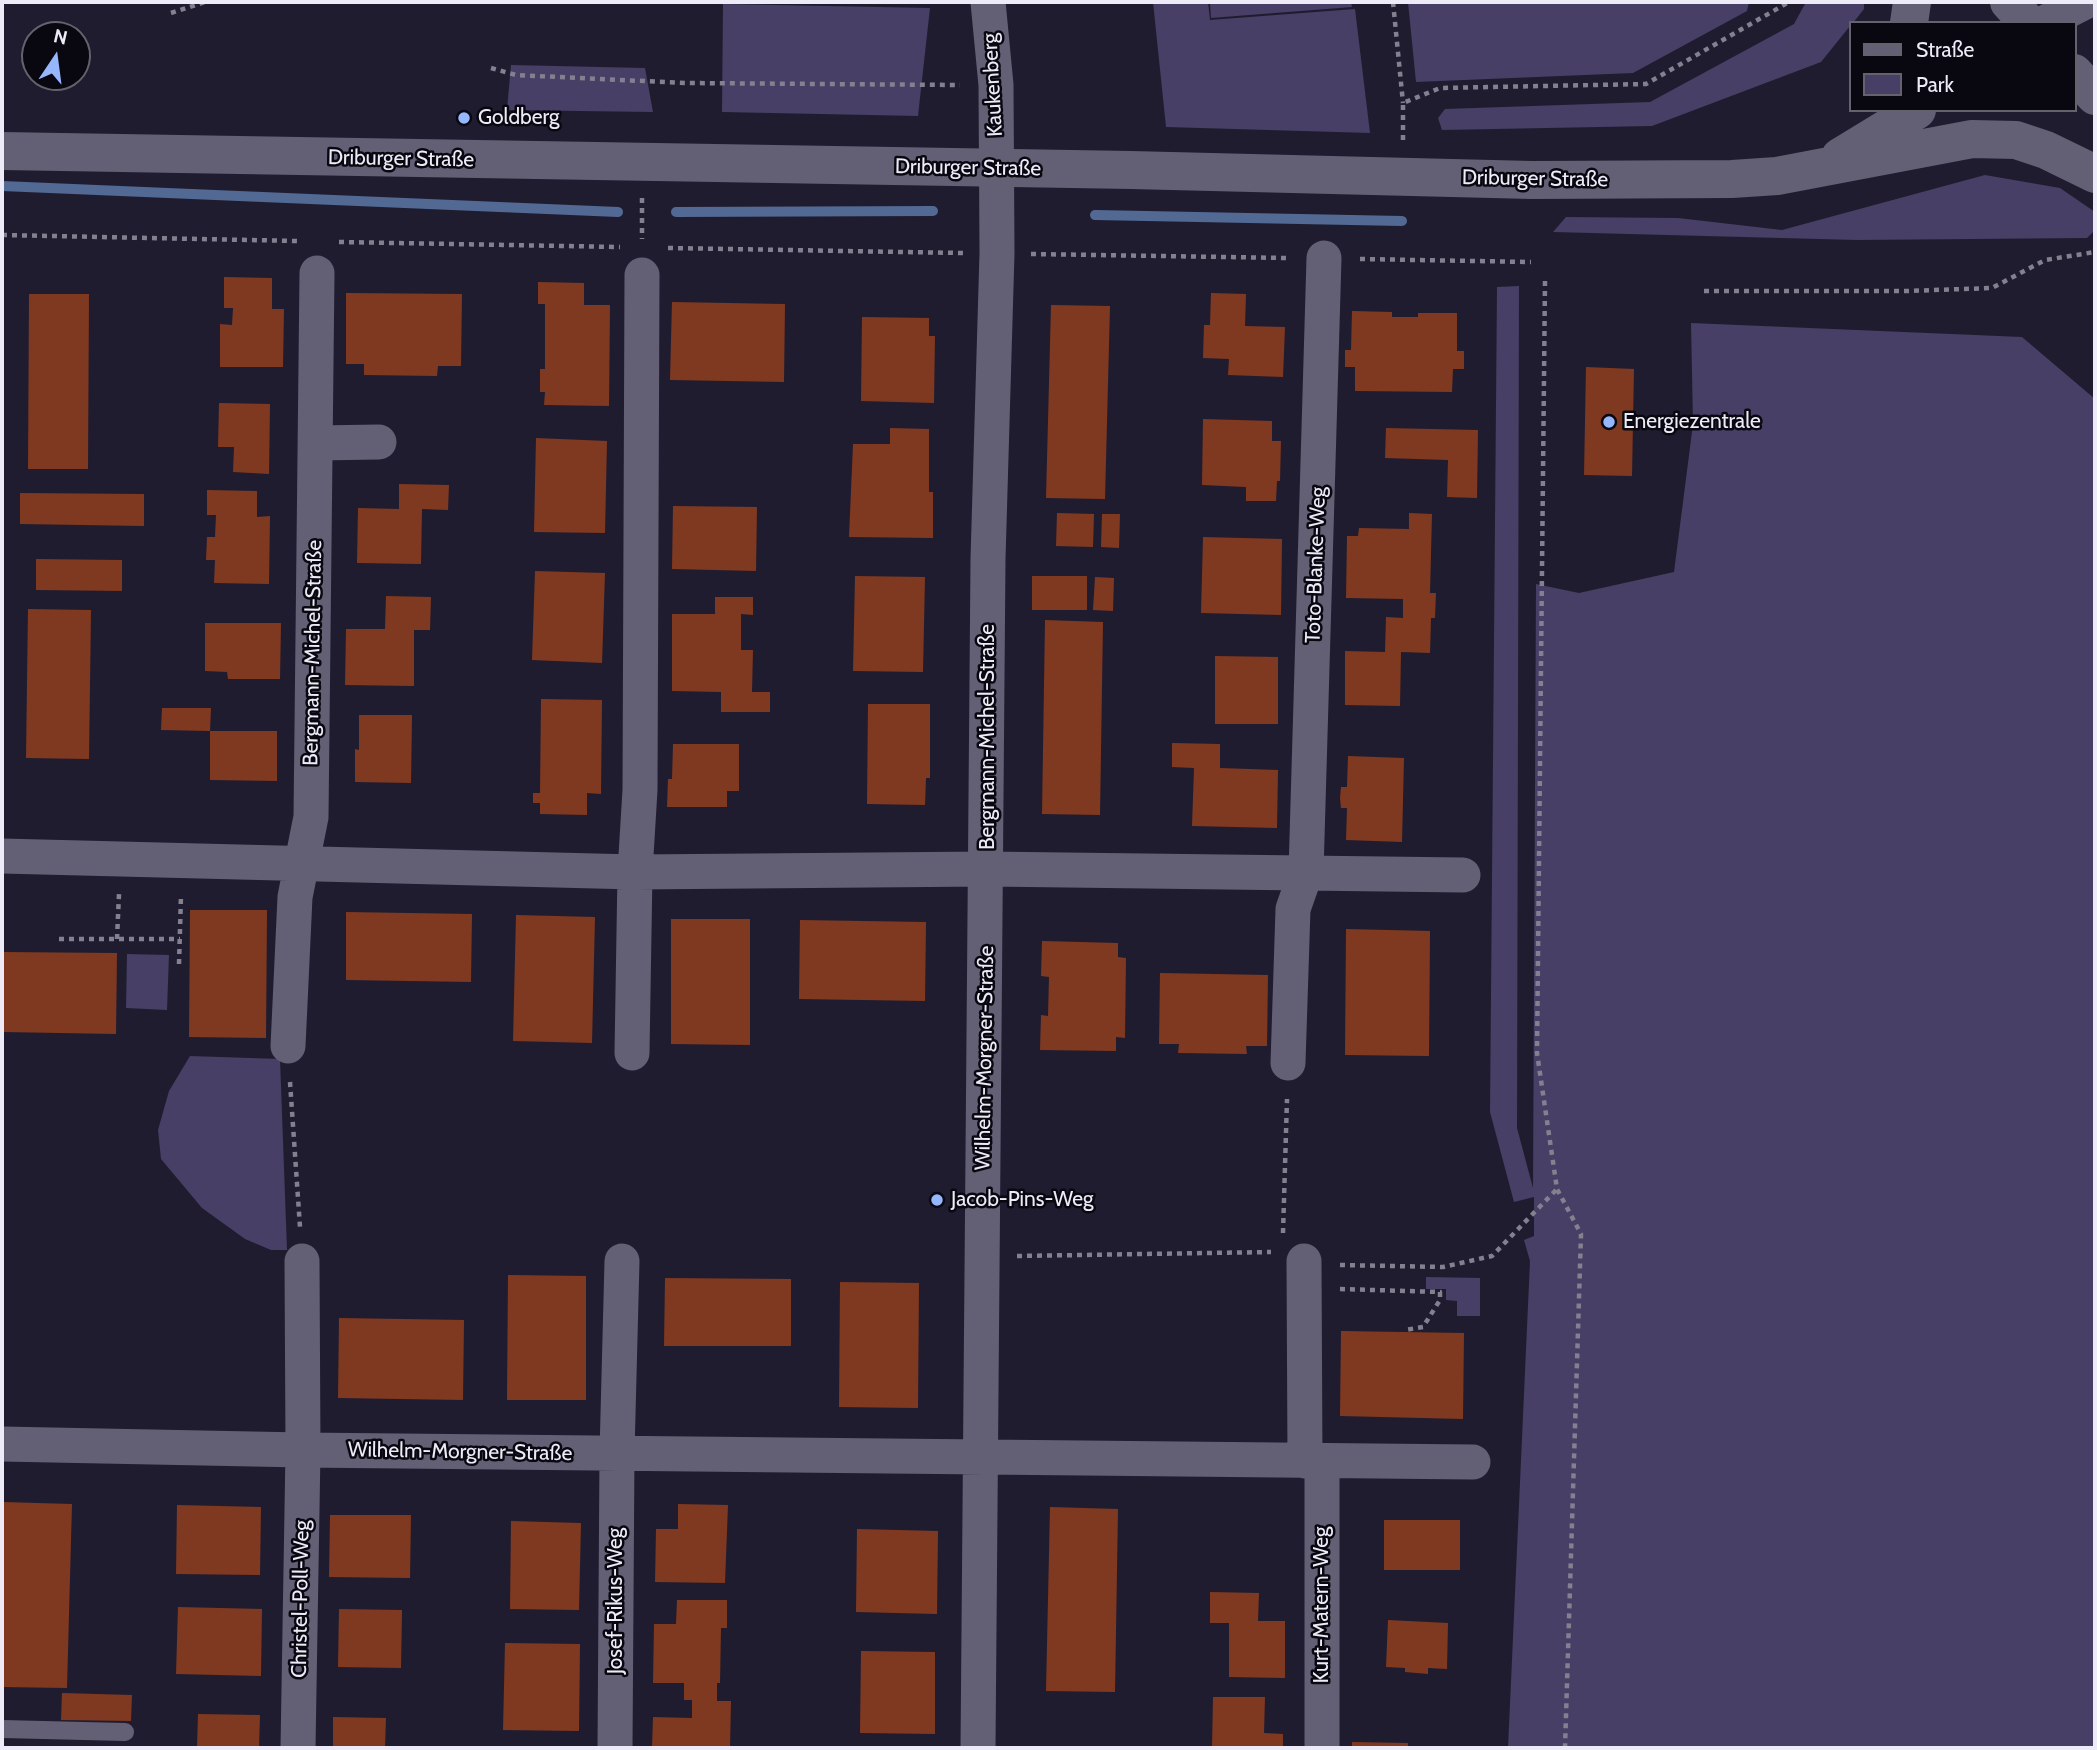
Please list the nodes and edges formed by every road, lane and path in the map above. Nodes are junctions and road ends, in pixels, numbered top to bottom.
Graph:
1 (205, 2) edge
2 (988, 2) edge
3 (1393, 2) edge
4 (1789, 2) edge
5 (1912, 2) edge
6 (2008, 2) edge
7 (2085, 2) edge
8 (172, 13) dead end
9 (1909, 21) edge
10 (2026, 21) edge
11 (2048, 21) edge
12 (491, 68) dead end
13 (2076, 75) edge
14 (996, 85) junction
15 (2095, 96) edge
16 (1403, 103) junction
17 (1869, 112) edge
18 (1914, 112) edge
19 (2, 151) edge
20 (642, 163) junction
21 (1823, 167) junction
22 (996, 169) junction
23 (2095, 174) edge
24 (1403, 176) junction
25 (2, 235) edge
26 (303, 241) dead end
27 (331, 242) dead end
28 (2095, 252) edge
29 (997, 253) junction
30 (642, 254) junction
31 (1324, 258) junction
32 (1531, 262) dead end
33 (317, 273) dead end
34 (1545, 281) dead end
35 (1704, 291) dead end
36 (379, 442) dead end
37 (316, 443) junction
38 (2, 856) edge
39 (302, 862) junction
40 (987, 869) junction
41 (635, 872) junction
42 (1306, 872) junction
43 (1463, 875) dead end
44 (119, 885) dead end
45 (181, 892) dead end
46 (59, 939) dead end
47 (117, 939) junction
48 (180, 939) junction
49 (178, 964) dead end
50 (288, 1046) joint
51 (632, 1053) dead end
52 (1288, 1063) joint
53 (1558, 1189) junction
54 (981, 1257) junction
55 (302, 1261) joint
56 (622, 1261) dead end
57 (1298, 1266) junction
58 (1405, 1330) dead end
59 (2, 1444) edge
60 (303, 1450) junction
61 (617, 1453) junction
62 (980, 1457) junction
63 (1314, 1461) junction
64 (1473, 1462) dead end
65 (2, 1729) edge
66 (125, 1732) dead end
67 (298, 1748) edge
68 (615, 1748) edge
69 (978, 1748) edge
70 (1322, 1748) edge
71 (1565, 1748) edge

1 - 8 path
2 - 14 street, Kaukenberg
3 - 16 path
4 - 16 path
5 - 9 main road
6 - 10 main road
7 - 11 street
12 - 14 path
13 - 15 main road
14 - 22 street, Kaukenberg
16 - 24 path
17 - 21 main road
18 - 21 main road, Driburger Straße
19 - 20 main road, Driburger Straße
20 - 22 main road, Driburger Straße
20 - 30 path
21 - 23 main road
21 - 24 main road, Driburger Straße
22 - 24 main road, Driburger Straße
22 - 29 street, Kaukenberg
25 - 26 path
27 - 30 path
28 - 35 path
29 - 30 path
29 - 31 path
29 - 40 street, Bergmann-Michel-Straße
30 - 41 street
31 - 32 path
31 - 42 street, Toto-Blanke-Weg
33 - 37 street, Bergmann-Michel-Straße
34 - 53 path
36 - 37 street
37 - 39 street, Bergmann-Michel-Straße
38 - 39 street, Bergmann-Michel-Straße
39 - 41 street, Bergmann-Michel-Straße
39 - 50 street, Bergmann-Michel-Straße
40 - 41 street, Bergmann-Michel-Straße
40 - 42 street
40 - 54 street, Wilhelm-Morgner-Straße
41 - 51 street
42 - 43 street
42 - 52 street, Toto-Blanke-Weg
44 - 47 path
45 - 48 path
46 - 47 path
47 - 48 path
48 - 49 path
50 - 55 path
52 - 57 path
53 - 57 path
53 - 71 path
54 - 57 path
54 - 62 street, Wilhelm-Morgner-Straße
55 - 60 street
56 - 61 street
57 - 58 path
57 - 63 street
59 - 60 street, Wilhelm-Morgner-Straße
60 - 61 street, Wilhelm-Morgner-Straße
60 - 67 street, Christel-Poll-Weg
61 - 62 street, Wilhelm-Morgner-Straße
61 - 68 street, Josef-Rikus-Weg
62 - 63 street, Wilhelm-Morgner-Straße
62 - 69 street
63 - 64 street, Wilhelm-Morgner-Straße
63 - 70 street, Kurt-Matern-Weg
65 - 66 lane

